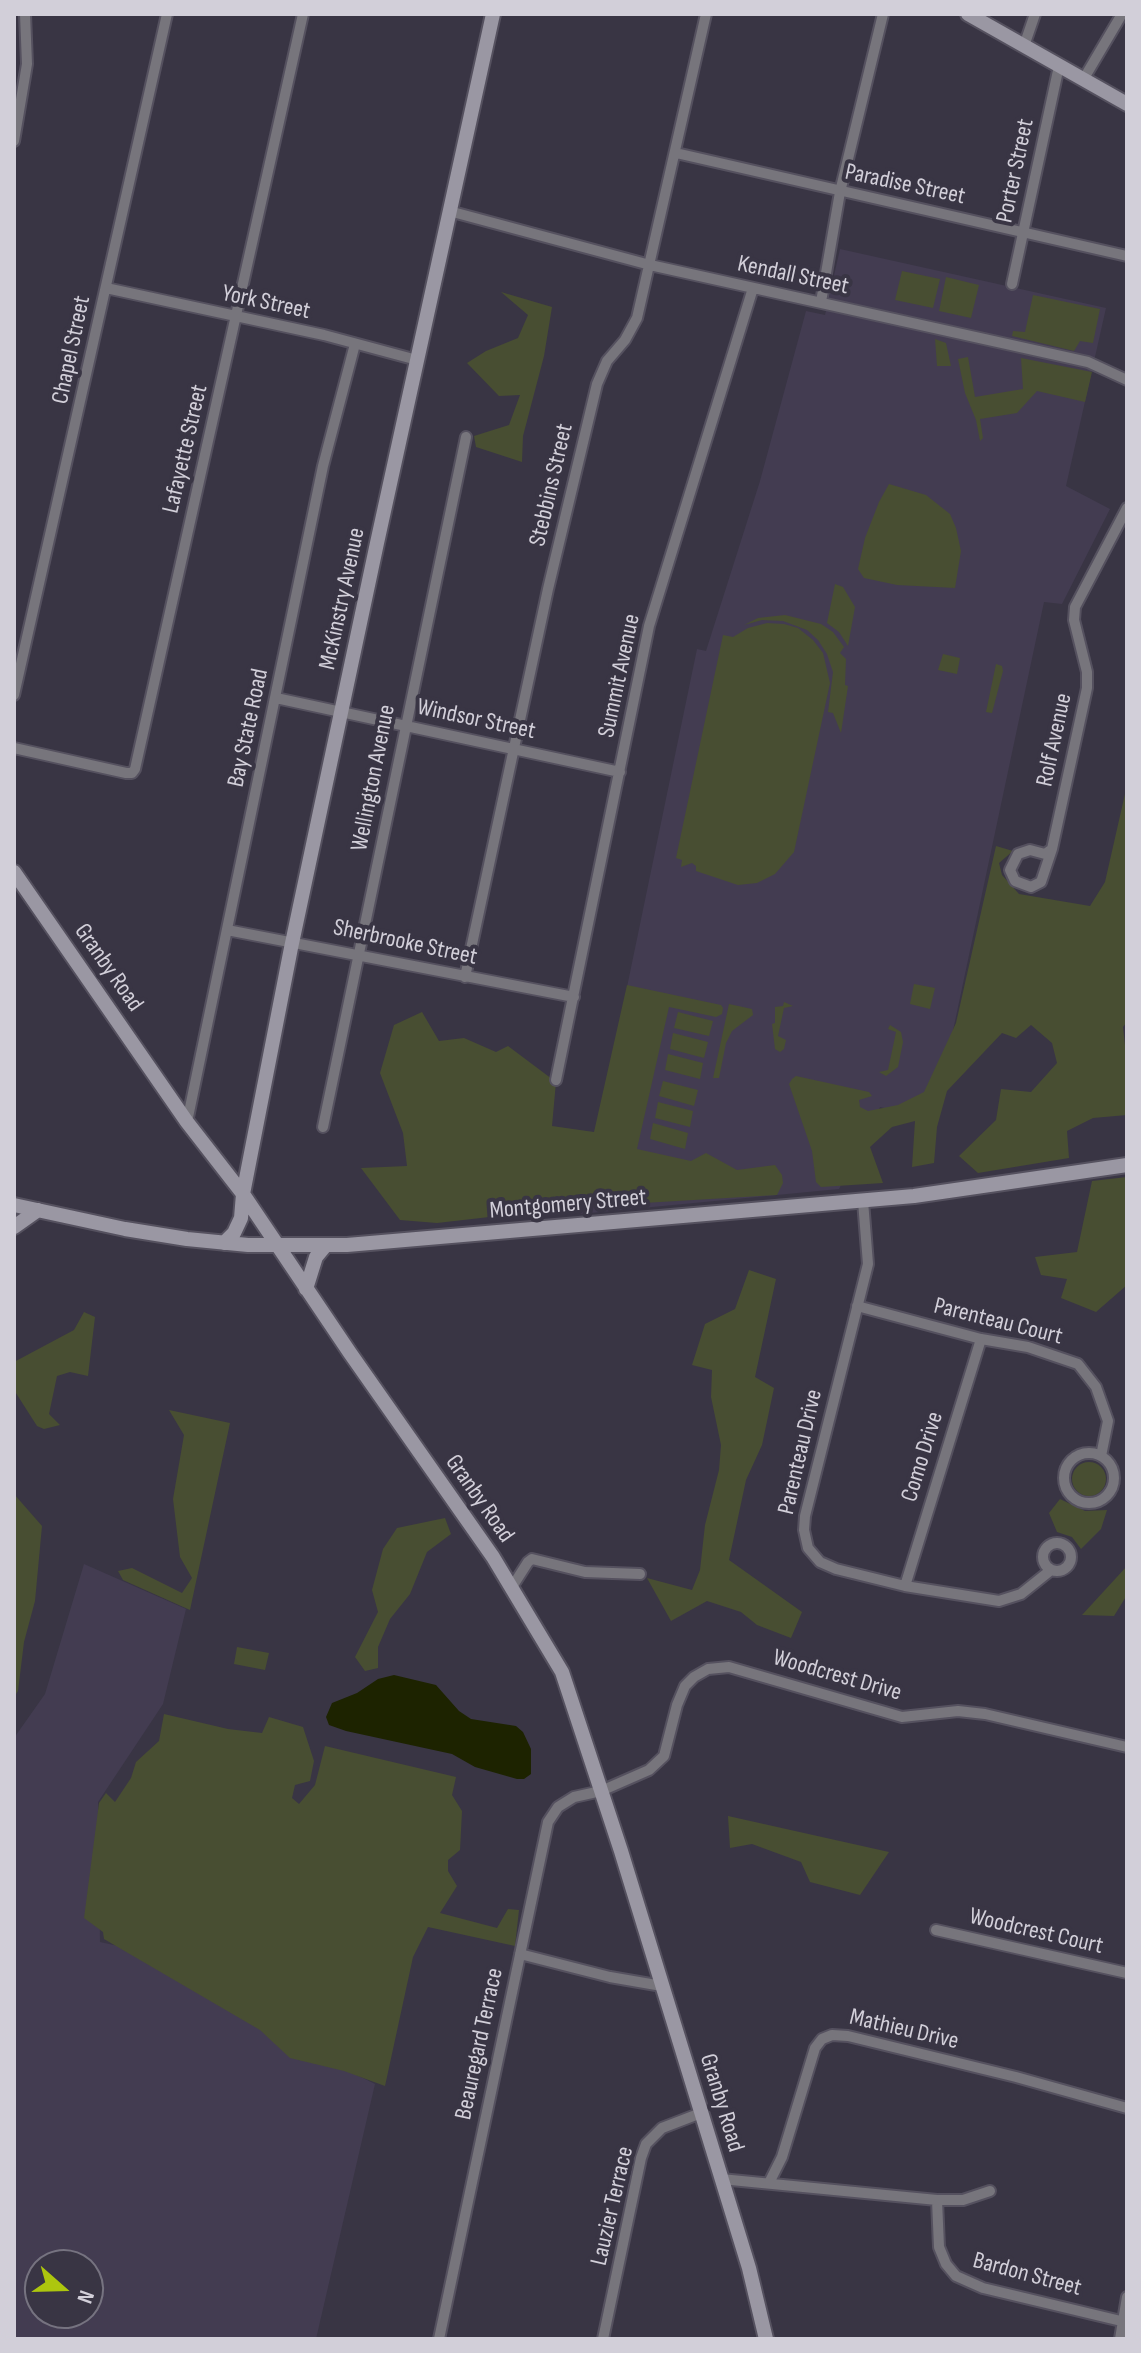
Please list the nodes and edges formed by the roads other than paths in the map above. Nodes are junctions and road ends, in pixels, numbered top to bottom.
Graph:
1 (25, 14) edge
2 (167, 14) edge
3 (303, 14) edge
4 (493, 14) edge
5 (706, 14) edge
6 (883, 14) edge
7 (968, 14) edge
8 (1035, 14) edge
9 (1122, 14) edge
10 (1024, 46) junction
11 (27, 64) junction
12 (1059, 66) junction
13 (14, 72) edge
14 (1083, 80) junction
15 (1127, 104) edge
16 (14, 141) edge
17 (676, 153) junction
18 (840, 192) junction
19 (449, 211) junction
20 (1024, 232) junction
21 (1127, 256) edge
22 (650, 265) junction
23 (1012, 284) dead end
24 (106, 288) junction
25 (753, 288) junction
26 (821, 302) junction
27 (236, 317) junction
28 (355, 344) junction
29 (417, 360) junction
30 (1127, 380) edge
31 (466, 437) dead end
32 (1127, 508) edge
33 (14, 695) edge
34 (276, 698) junction
35 (341, 712) junction
36 (404, 725) junction
37 (513, 747) junction
38 (14, 748) edge
39 (620, 772) junction
40 (1052, 849) junction
41 (14, 872) edge
42 (227, 930) junction
43 (293, 941) junction
44 (358, 954) junction
45 (465, 977) junction
46 (574, 997) junction
47 (556, 1080) dead end
48 (187, 1122) junction
49 (323, 1127) dead end
50 (1127, 1165) edge
51 (243, 1194) junction
52 (863, 1201) junction
53 (14, 1205) edge
54 (38, 1210) junction
55 (14, 1227) edge
56 (224, 1243) junction
57 (275, 1245) junction
58 (326, 1245) junction
59 (306, 1289) junction
60 (857, 1306) junction
61 (981, 1339) junction
62 (1101, 1456) junction
63 (1051, 1570) dead end
64 (640, 1574) dead end
65 (905, 1586) junction
66 (512, 1587) junction
67 (1127, 1747) edge
68 (601, 1791) junction
69 (936, 1930) dead end
70 (520, 1954) junction
71 (1127, 1973) edge
72 (662, 1986) junction
73 (1127, 2108) edge
74 (701, 2113) junction
75 (721, 2179) junction
76 (769, 2183) junction
77 (990, 2191) dead end
78 (937, 2200) junction
79 (1127, 2297) edge
80 (1121, 2321) junction
81 (439, 2339) edge
82 (603, 2339) edge
83 (766, 2339) edge
84 (1120, 2339) edge

1 - 11 street
2 - 24 street, Chapel Street
3 - 27 street, Lafayette Street
4 - 19 main road, McKinstry Avenue
5 - 17 street, Stebbins Street
6 - 18 street
7 - 10 main road
8 - 10 street
9 - 14 street
10 - 12 main road
11 - 13 street
11 - 16 street
12 - 14 main road
12 - 20 street, Porter Street
14 - 15 main road
17 - 18 street, Paradise Street
17 - 22 street, Stebbins Street
18 - 20 street, Paradise Street
18 - 26 street
19 - 22 street, Kendall Street
19 - 29 main road, McKinstry Avenue
20 - 21 street, Paradise Street
20 - 23 street, Porter Street
22 - 25 street, Kendall Street
22 - 37 street, Stebbins Street
24 - 27 street, York Street
24 - 33 street, Chapel Street
25 - 26 street, Kendall Street
25 - 39 street, Summit Avenue
26 - 30 street, Kendall Street
27 - 28 street, York Street
27 - 38 street, Lafayette Street
28 - 29 street, York Street
28 - 34 street, Bay State Road
29 - 35 main road, McKinstry Avenue
31 - 36 street, Wellington Avenue
32 - 40 street, Rolf Avenue
34 - 35 street, Windsor Street
34 - 42 street, Bay State Road
35 - 36 street, Windsor Street
35 - 43 main road, McKinstry Avenue
36 - 37 street, Windsor Street
36 - 44 street, Wellington Avenue
37 - 39 street, Windsor Street
37 - 45 street, Stebbins Street
39 - 46 street, Summit Avenue
40 - 40 street, Rolf Avenue
41 - 48 main road, Granby Road
42 - 43 street, Sherbrooke Street
42 - 48 street, Bay State Road
43 - 44 street, Sherbrooke Street
43 - 51 main road, McKinstry Avenue
44 - 45 street, Sherbrooke Street
44 - 49 street, Wellington Avenue
45 - 46 street, Sherbrooke Street
46 - 47 street, Summit Avenue
48 - 51 main road, Granby Road
50 - 52 main road, Montgomery Street
51 - 56 main road, McKinstry Avenue
51 - 57 main road, Granby Road
52 - 58 main road, Montgomery Street
52 - 60 street, Parenteau Drive
53 - 54 main road, Montgomery Street
54 - 55 main road
54 - 56 main road, Montgomery Street
56 - 57 main road, Montgomery Street
57 - 58 main road, Montgomery Street
57 - 59 main road, Granby Road
58 - 59 main road
59 - 66 main road, Granby Road
60 - 61 street, Parenteau Court
60 - 65 street, Parenteau Drive
61 - 62 street, Parenteau Court
61 - 65 street, Como Drive
62 - 62 street, Parenteau Court
63 - 65 street, Parenteau Drive
64 - 66 street
66 - 68 main road, Granby Road
67 - 68 street, Woodcrest Drive
68 - 70 street, Beauregard Terrace
68 - 72 main road, Granby Road
69 - 71 street, Woodcrest Court
70 - 72 street
70 - 81 street, Beauregard Terrace
72 - 74 main road, Granby Road
73 - 76 street, Mathieu Drive
74 - 75 main road, Granby Road
74 - 82 street, Lauzier Terrace
75 - 76 street
75 - 83 main road, Granby Road
76 - 78 street
77 - 78 street
78 - 80 street, Bardon Street
79 - 80 street
80 - 84 street

